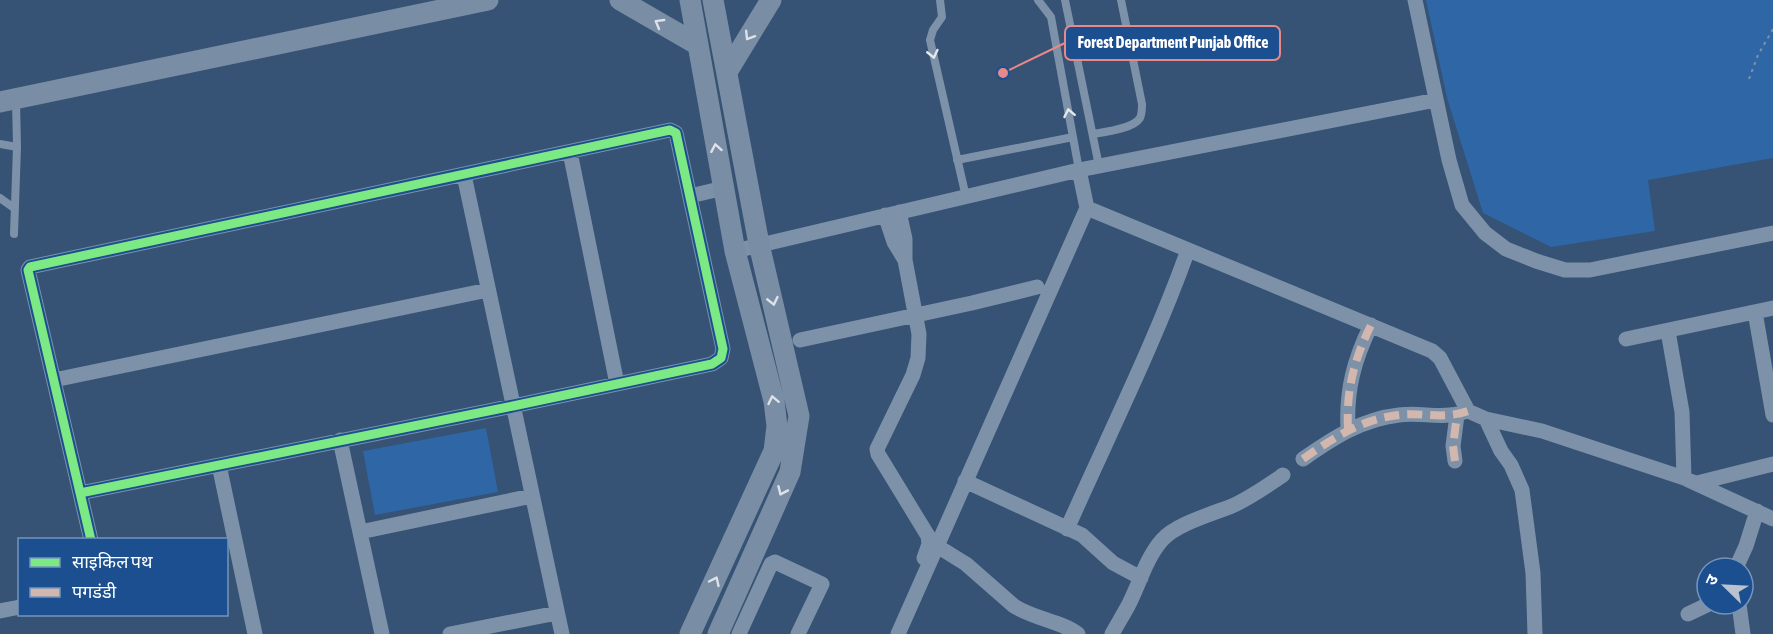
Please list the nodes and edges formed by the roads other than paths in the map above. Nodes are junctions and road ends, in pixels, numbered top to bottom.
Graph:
1 (488, 0) edge
2 (620, 0) edge
3 (690, 0) edge
4 (713, 0) edge
5 (771, 0) edge
6 (940, 0) edge
7 (1038, 0) edge
8 (1065, 0) edge
9 (1122, 0) edge
10 (1414, 0) edge
11 (437, 5) edge
12 (414, 8) edge
13 (698, 45) junction
14 (727, 72) junction
15 (8, 100) edge
16 (1436, 100) junction
17 (1093, 134) junction
18 (1073, 136) junction
19 (0, 144) edge
20 (17, 147) junction
21 (570, 152) junction
22 (957, 160) junction
23 (1099, 166) junction
24 (1079, 170) junction
25 (464, 175) junction
26 (724, 188) junction
27 (690, 196) junction
28 (966, 196) junction
29 (0, 198) edge
30 (14, 208) junction
31 (1087, 208) junction
32 (892, 214) junction
33 (1773, 233) edge
34 (14, 234) dead end
35 (759, 244) junction
36 (1188, 250) junction
37 (735, 251) junction
38 (1037, 287) dead end
39 (488, 290) junction
40 (1773, 308) edge
41 (1755, 312) junction
42 (916, 314) junction
43 (1371, 325) junction
44 (1668, 332) junction
45 (1626, 339) dead end
46 (800, 340) dead end
47 (54, 380) junction
48 (617, 384) junction
49 (513, 406) junction
50 (1462, 413) junction
51 (1773, 415) edge
52 (1486, 419) junction
53 (1348, 429) junction
54 (340, 440) junction
55 (1303, 459) dead end
56 (1455, 461) dead end
57 (1773, 464) edge
58 (219, 465) junction
59 (1283, 475) dead end
60 (965, 481) junction
61 (1691, 481) junction
62 (80, 493) junction
63 (532, 496) junction
64 (1757, 511) junction
65 (1773, 519) edge
66 (1067, 529) junction
67 (360, 532) junction
68 (91, 538) edge
69 (937, 546) junction
70 (1741, 556) edge
71 (233, 562) edge
72 (1141, 578) junction
73 (18, 607) edge
74 (0, 611) edge
75 (1695, 611) edge
76 (557, 613) junction
77 (1688, 614) dead end
78 (1741, 616) edge
79 (255, 634) edge
80 (382, 634) edge
81 (450, 634) edge
82 (562, 634) edge
83 (690, 634) edge
84 (718, 634) edge
85 (740, 634) edge
86 (798, 634) edge
87 (888, 634) edge
88 (898, 634) edge
89 (1078, 634) edge
90 (1112, 634) edge
91 (1535, 634) edge
92 (1743, 634) edge

1 - 11 main road
13 -> 2 main road
3 - 13 main road
4 - 14 main road
5 -> 14 main road
6 -> 22 lane
18 -> 7 lane
8 - 17 lane
9 - 17 lane
10 - 16 street
11 - 12 main road
12 - 15 main road
26 -> 13 main road
14 - 35 main road
15 - 20 lane
16 - 23 street
16 - 33 street
17 - 23 lane
18 - 22 lane
18 - 24 lane
19 - 20 lane
20 - 30 lane
21 - 25 street
21 - 27 street
21 - 48 street
22 - 28 lane
23 - 24 street
24 - 28 street
24 - 31 street
25 - 39 street
25 - 47 street
26 - 27 street
26 - 37 main road
27 - 48 street
28 - 32 street
29 - 30 lane
30 - 34 lane
31 - 36 street
31 - 60 street
32 - 35 street
32 - 42 street
35 - 37 street
35 -> 84 main road
36 - 43 street
36 - 66 street
83 -> 37 main road
38 - 42 street
39 - 47 street
39 - 49 street
40 - 41 street
41 - 44 street
41 - 51 street
42 - 46 street
42 - 87 street
43 - 50 street
43 - 53 street
44 - 45 street
44 - 61 street
47 - 62 street
48 - 49 street
49 - 54 street
49 - 63 street
50 - 52 street
50 - 53 street
50 - 56 street
52 - 61 street
52 - 91 street
53 - 55 street
54 - 58 street
54 - 67 street
57 - 61 street
58 - 62 street
58 - 71 street
59 - 72 street
60 - 66 street
60 - 69 street
61 - 64 street
62 - 68 street
63 - 67 street
63 - 76 street
64 - 65 street
64 - 70 street
66 - 72 street
67 - 80 street
69 - 88 street
69 - 89 street
71 - 79 street
72 - 90 street
73 - 74 street
75 - 77 street
76 - 81 street
76 - 82 street
78 - 92 street
85 - 86 street

